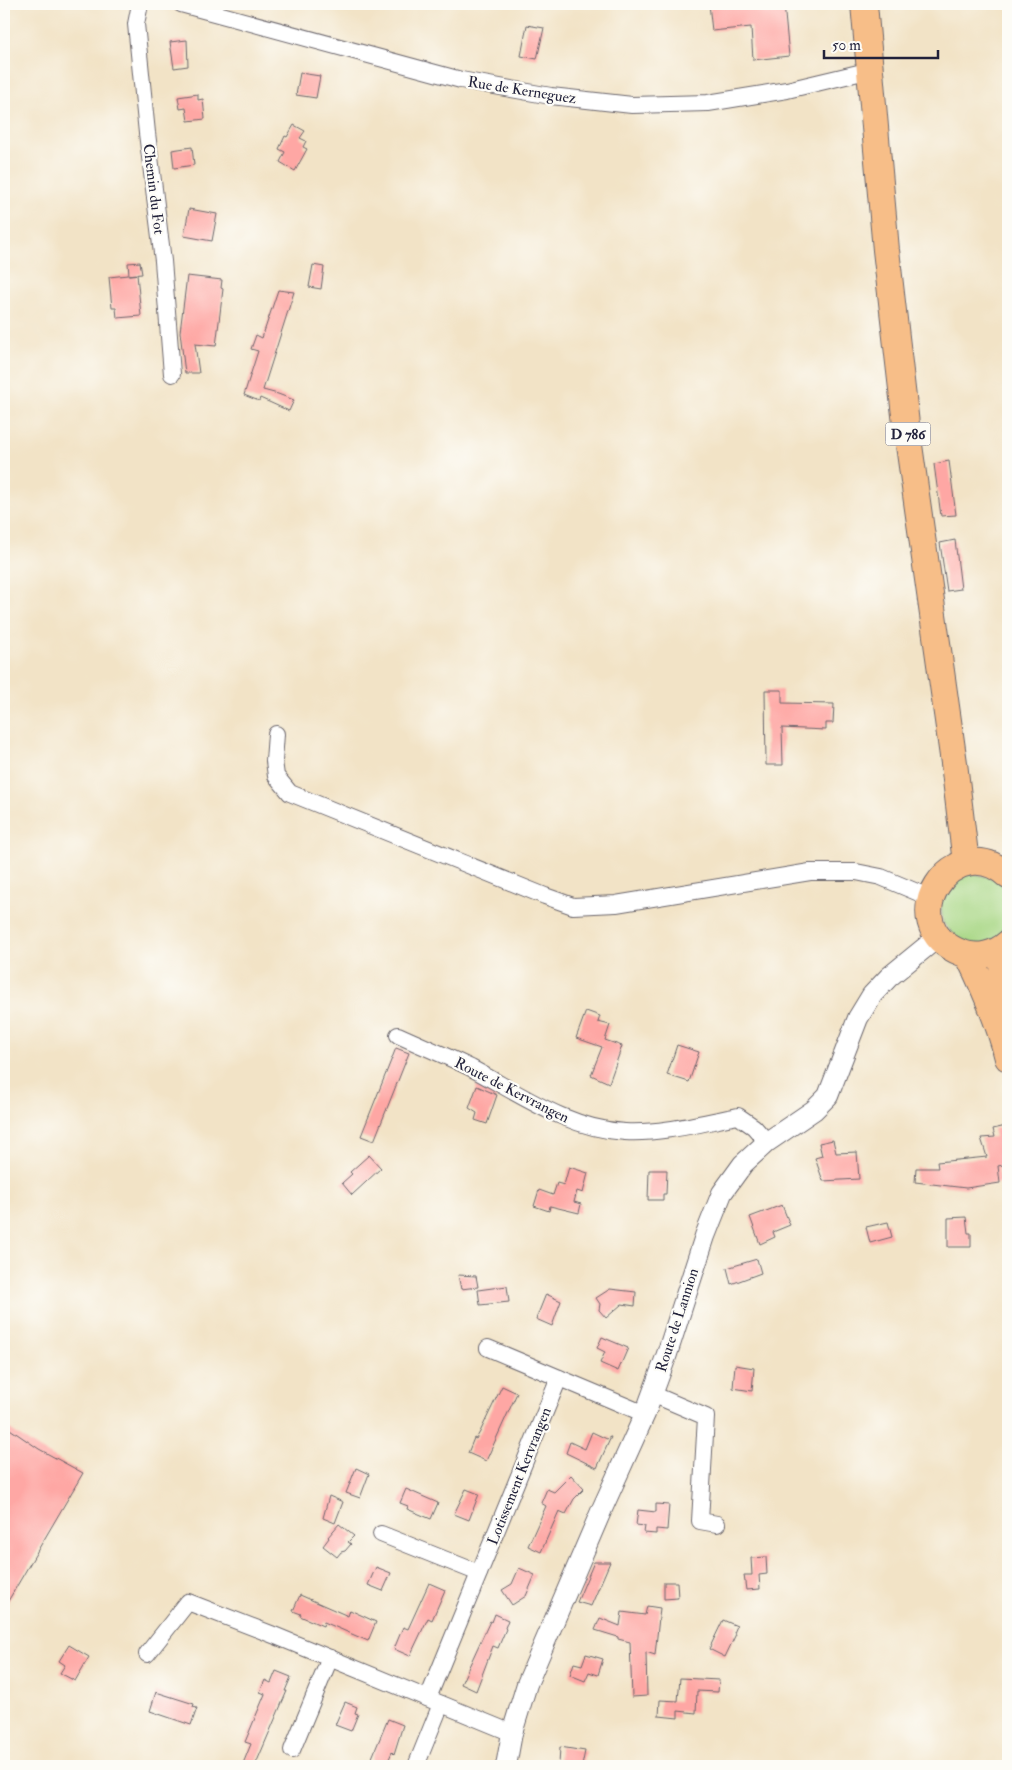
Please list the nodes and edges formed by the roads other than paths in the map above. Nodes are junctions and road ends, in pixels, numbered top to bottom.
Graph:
1 (140, 4) edge
2 (181, 4) edge
3 (864, 4) edge
4 (871, 70) junction
5 (172, 374) dead end
6 (276, 734) dead end
7 (966, 863) junction
8 (1008, 876) edge
9 (931, 898) junction
10 (938, 937) junction
11 (1005, 946) edge
12 (968, 956) junction
13 (398, 1035) dead end
14 (1005, 1047) edge
15 (767, 1142) junction
16 (488, 1348) dead end
17 (559, 1378) junction
18 (652, 1394) junction
19 (645, 1414) junction
20 (717, 1524) dead end
21 (382, 1534) dead end
22 (479, 1573) junction
23 (147, 1654) dead end
24 (330, 1658) junction
25 (434, 1701) junction
26 (512, 1733) junction
27 (292, 1750) dead end
28 (416, 1766) edge
29 (506, 1766) edge

1 - 5 street, Chemin du Fot
2 - 4 street, Rue de Kerneguez
3 - 4 main road, D 786
4 - 7 main road, D 786
6 - 9 street
7 - 8 main road
7 - 9 main road
9 - 10 main road
10 - 12 main road
10 - 15 street, Route de Lannion
11 - 12 main road
11 - 14 main road
12 - 14 main road
13 - 15 street, Route de Kervrangen
15 - 18 street, Route de Lannion
16 - 17 street
17 - 19 street
17 - 22 street, Lotissement Kervrangen
18 - 19 street, Route de Lannion
18 - 20 street
19 - 26 street, Route de Lannion
21 - 22 street
22 - 25 street, Lotissement Kervrangen
23 - 24 street
24 - 25 street
24 - 27 street
25 - 26 street
25 - 28 street, Lotissement Kervrangen
26 - 29 street, Route de Lannion

